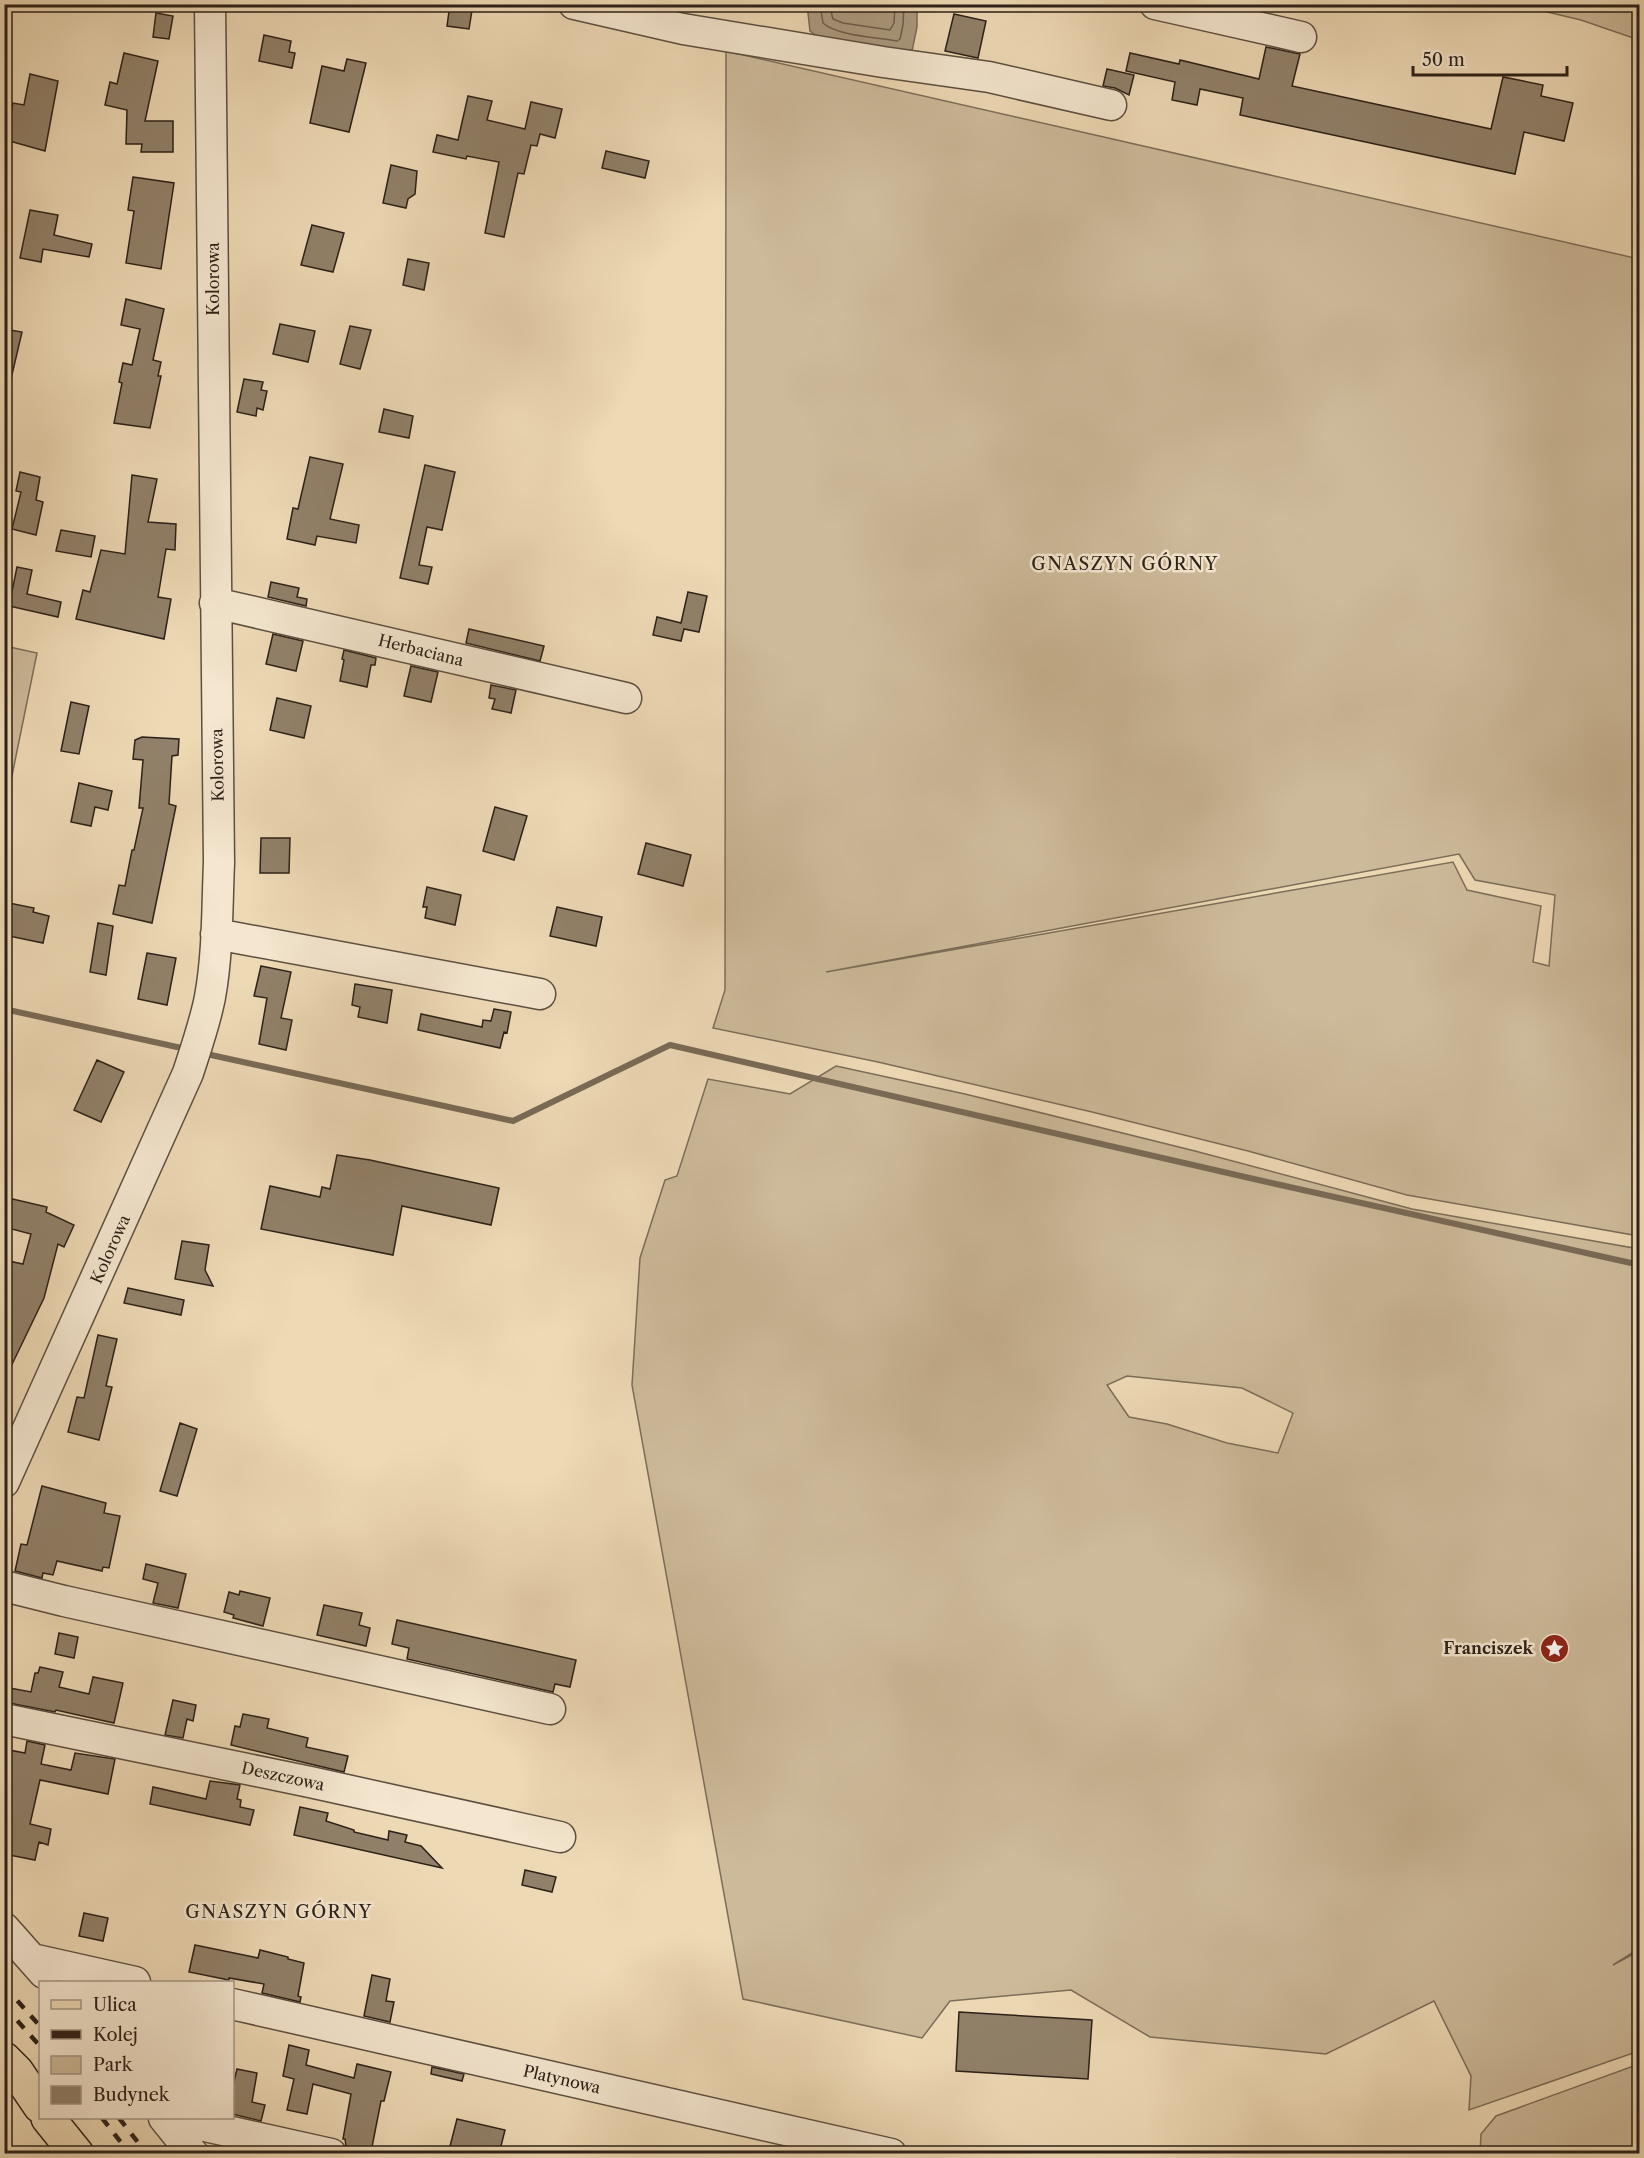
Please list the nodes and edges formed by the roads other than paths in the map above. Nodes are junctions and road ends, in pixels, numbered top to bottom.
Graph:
1 (210, 4) edge
2 (574, 4) edge
3 (1155, 4) edge
4 (1301, 37) dead end
5 (1111, 105) dead end
6 (215, 603) junction
7 (626, 698) dead end
8 (216, 934) junction
9 (540, 994) dead end
10 (4, 1482) edge
11 (4, 1586) edge
12 (550, 1709) dead end
13 (4, 1719) edge
14 (560, 1837) dead end
15 (4, 1928) edge
16 (32, 1959) junction
17 (49, 1981) edge
18 (126, 1981) edge
19 (234, 2004) edge
20 (4, 2060) edge
21 (4, 2088) edge
22 (39, 2107) edge
23 (39, 2113) edge
24 (47, 2119) edge
25 (165, 2119) edge
26 (174, 2119) edge
27 (77, 2154) edge
28 (193, 2154) edge
29 (332, 2154) edge
30 (891, 2154) edge

1 - 6 street, Kolorowa
2 - 5 street
3 - 4 street
6 - 7 street, Herbaciana
6 - 8 street, Kolorowa
8 - 9 street
8 - 10 street, Kolorowa
11 - 12 street
13 - 14 street, Deszczowa
15 - 16 street
16 - 17 street
16 - 18 street
19 - 30 street, Platynowa
20 - 22 main road
21 - 23 main road
24 - 27 main road
25 - 28 street
26 - 29 street

